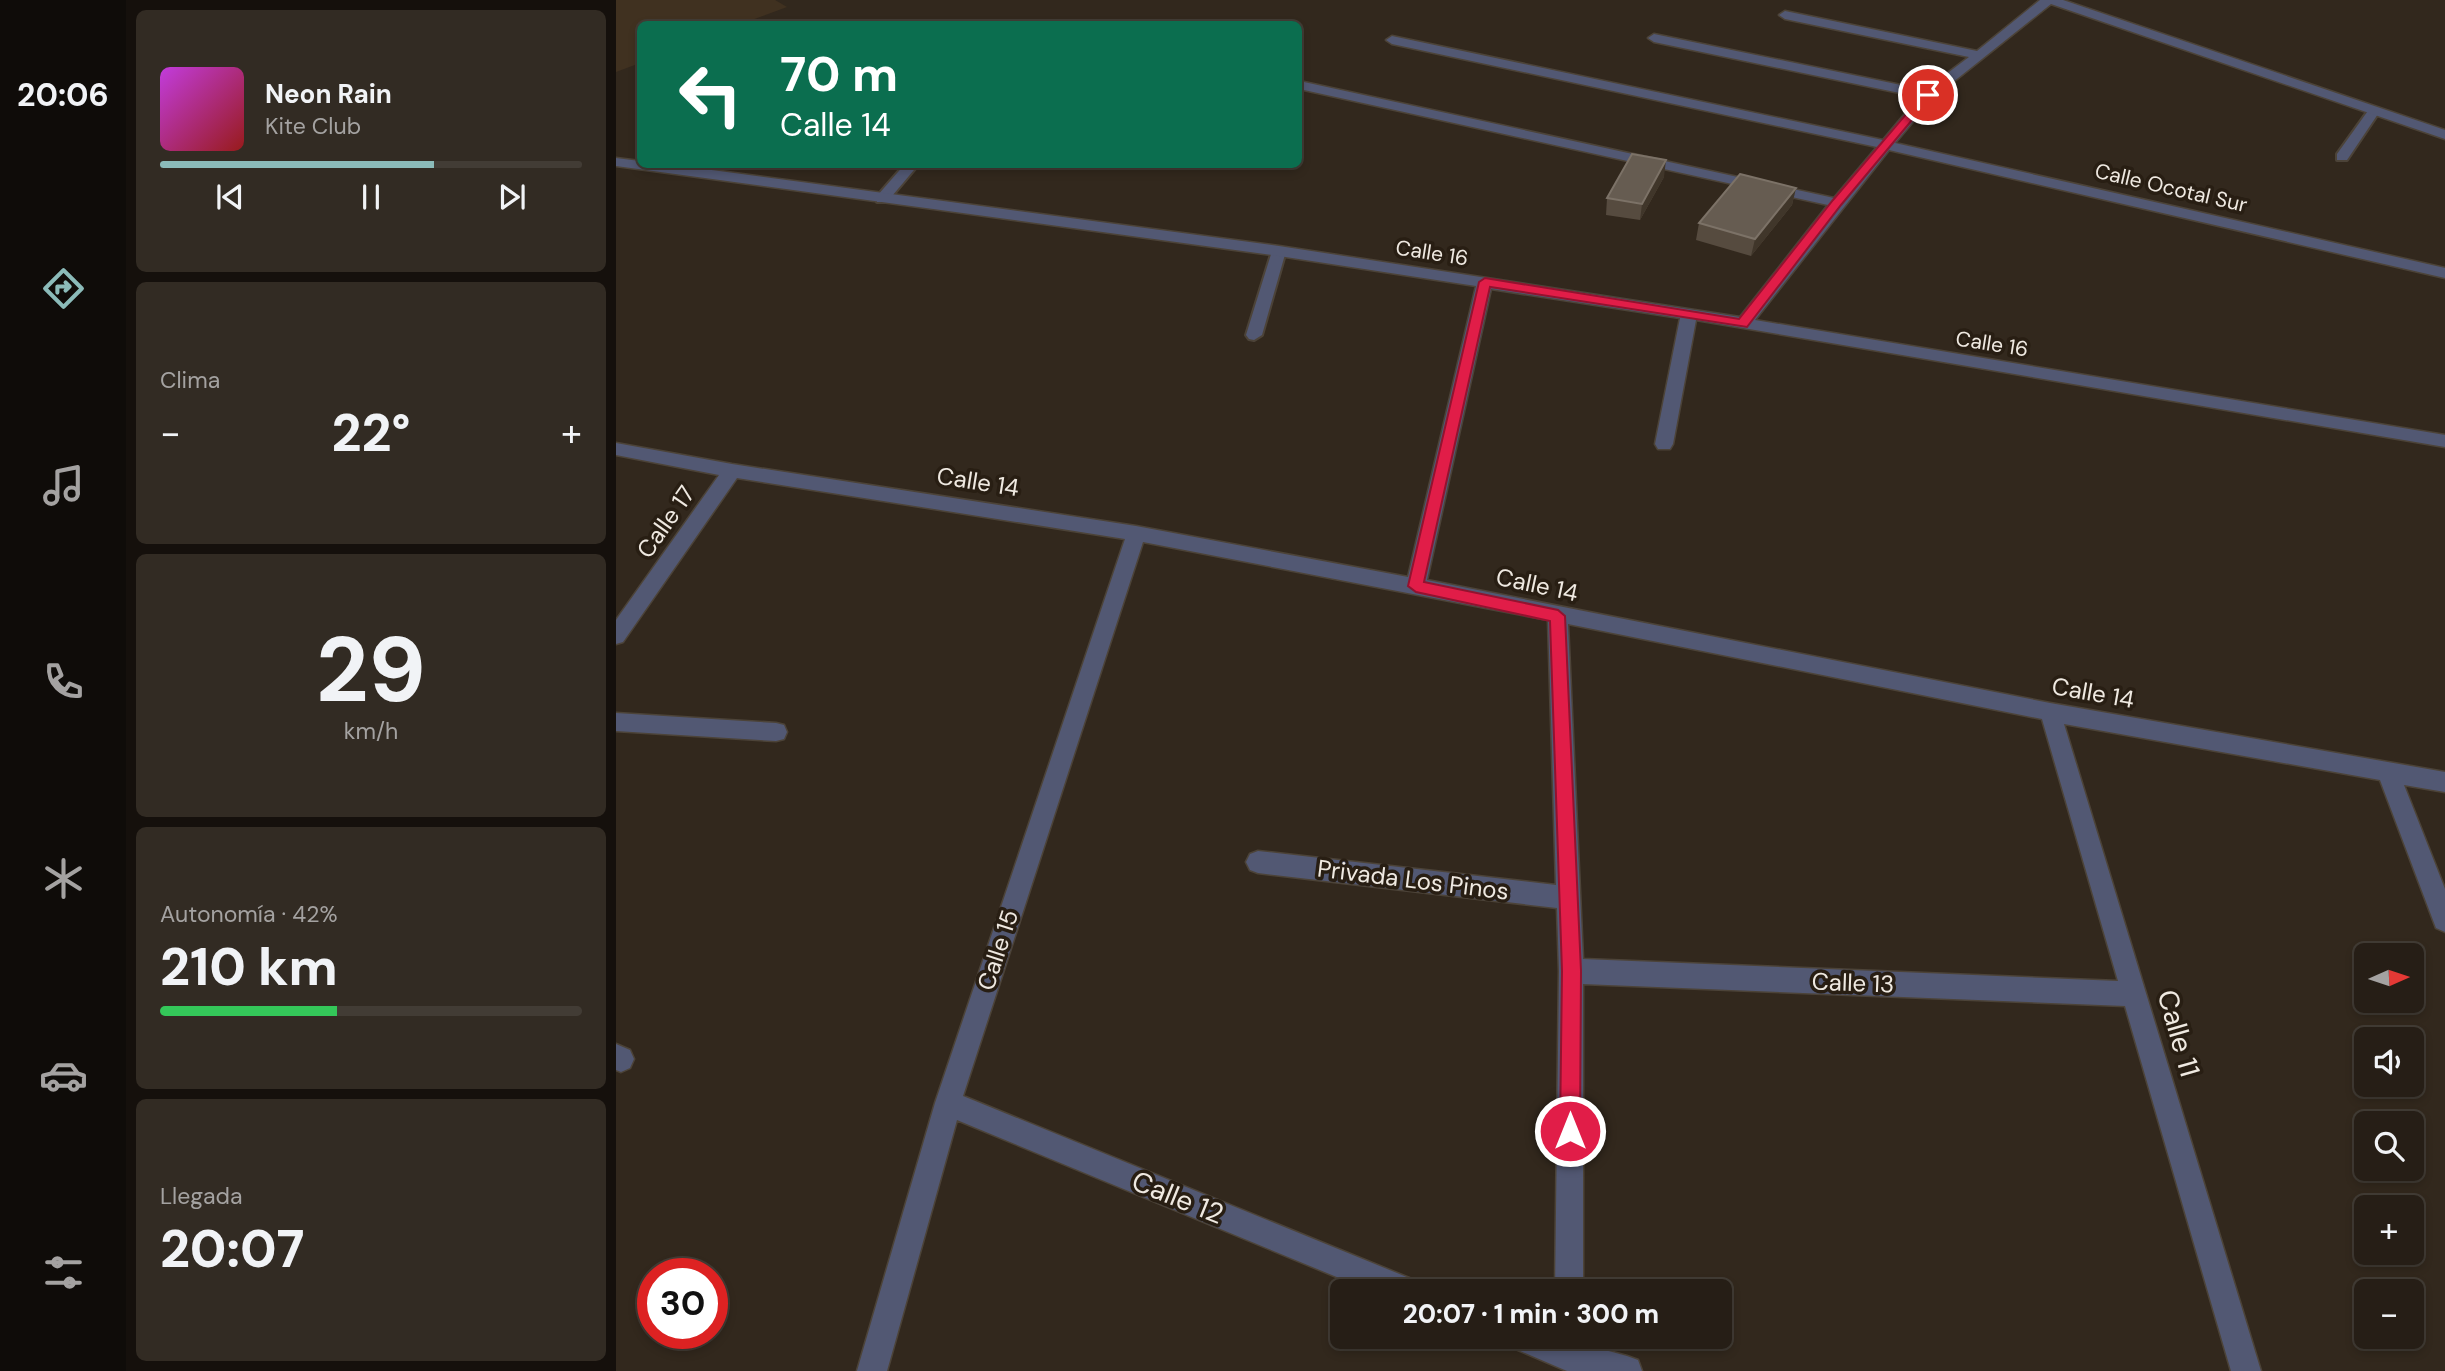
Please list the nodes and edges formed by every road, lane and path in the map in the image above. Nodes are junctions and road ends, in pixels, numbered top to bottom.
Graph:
1 (2048, 0) edge
2 (1785, 15) dead end
3 (1654, 38) dead end
4 (1392, 40) dead end
5 (1978, 55) junction
6 (1304, 86) dead end
7 (1928, 95) junction
8 (2374, 111) junction
9 (2445, 135) edge
10 (1887, 145) junction
11 (2342, 157) dead end
12 (616, 162) edge
13 (637, 165) edge
14 (659, 168) edge
15 (910, 168) edge
16 (882, 199) junction
17 (1837, 203) junction
18 (1279, 251) junction
19 (2445, 273) edge
20 (1485, 282) junction
21 (1689, 314) junction
22 (1742, 324) junction
23 (1254, 335) dead end
24 (2445, 441) edge
25 (1664, 444) dead end
26 (616, 449) edge
27 (732, 471) junction
28 (1136, 533) junction
29 (1416, 586) junction
30 (1558, 616) junction
31 (616, 636) edge
32 (2050, 712) junction
33 (616, 722) edge
34 (776, 732) dead end
35 (2389, 774) junction
36 (2445, 782) edge
37 (1258, 862) dead end
38 (1568, 898) junction
39 (2445, 920) edge
40 (1571, 971) junction
41 (2135, 994) junction
42 (947, 1103) junction
43 (1377, 1279) edge
44 (1569, 1279) edge
45 (1569, 1355) edge
46 (872, 1371) edge
47 (1627, 1371) edge
48 (2246, 1371) edge

1 - 5 street
1 - 8 street
2 - 5 street
3 - 7 street
4 - 10 street, Calle Ocotal Sur
5 - 7 street
6 - 17 street
7 - 10 street
8 - 9 street
8 - 11 lane
10 - 17 street
10 - 19 street, Calle Ocotal Sur
12 - 13 street, Calle 16
14 - 16 street, Calle 16
15 - 16 lane
16 - 18 street, Calle 16
17 - 22 street
18 - 20 street, Calle 16
18 - 23 lane
20 - 21 street, Calle 16
20 - 29 street
21 - 22 street, Calle 16
21 - 25 street
22 - 24 street, Calle 16
26 - 27 street, Calle 14
27 - 28 street, Calle 14
27 - 31 street, Calle 17
28 - 29 street, Calle 14
28 - 42 street, Calle 15
29 - 30 street, Calle 14
30 - 32 street, Calle 14
30 - 38 street
32 - 35 street, Calle 14
32 - 41 street, Calle 11
33 - 34 street
35 - 36 street, Calle 14
35 - 39 street
37 - 38 street, Privada Los Pinos
38 - 40 street
40 - 41 street, Calle 13
40 - 44 street
41 - 48 street, Calle 11
42 - 43 street, Calle 12
42 - 46 street, Calle 15
45 - 47 street

